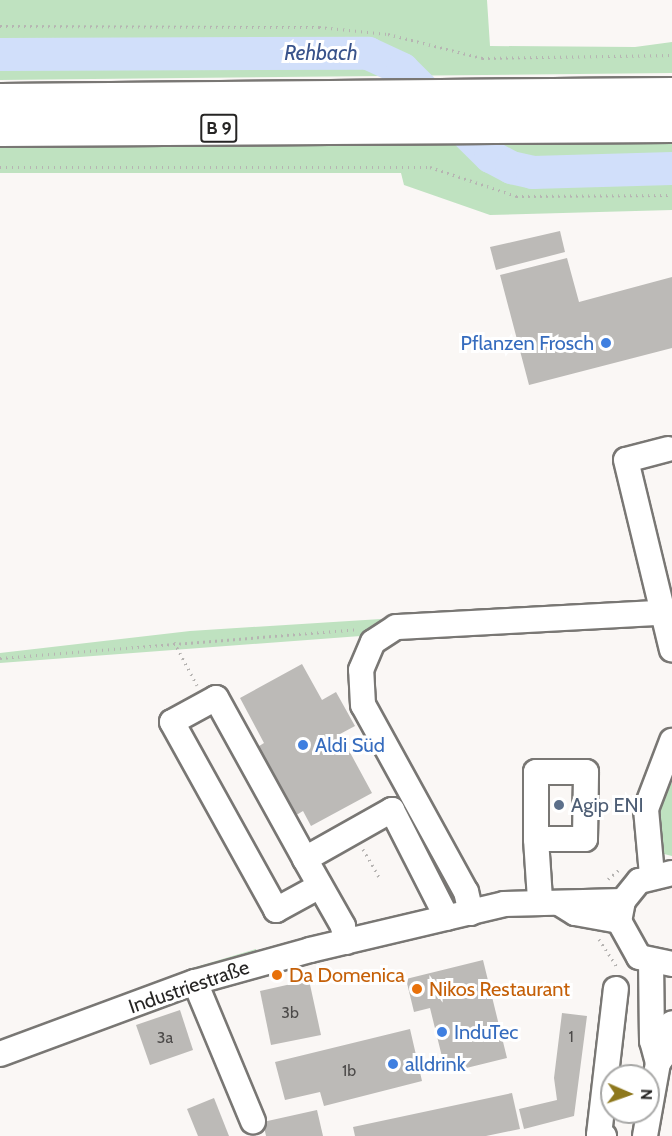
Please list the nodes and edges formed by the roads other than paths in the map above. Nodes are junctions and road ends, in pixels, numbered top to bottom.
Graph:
1 (672, 94) edge
2 (0, 100) edge
3 (672, 125) edge
4 (0, 129) edge
5 (669, 449) dead end
6 (668, 613) edge
7 (672, 650) edge
8 (672, 741) edge
9 (536, 839) dead end
10 (305, 859) junction
11 (662, 874) edge
12 (320, 886) junction
13 (550, 901) junction
14 (621, 911) junction
15 (471, 913) junction
16 (447, 918) junction
17 (346, 942) junction
18 (662, 963) edge
19 (195, 982) junction
20 (616, 989) dead end
21 (672, 1023) edge
22 (0, 1054) edge
23 (658, 1063) junction
24 (253, 1121) dead end
25 (604, 1136) edge
26 (645, 1136) edge

1 - 2 highway, B 9
3 - 4 highway, B 9
5 - 6 street
6 - 7 street
6 - 15 street
8 - 11 street
9 - 13 street
10 - 12 street
10 - 12 street
10 - 16 street
11 - 14 street
12 - 17 street
13 - 14 street
13 - 15 street, Industriestraße
14 - 18 street
15 - 16 street, Industriestraße
16 - 17 street, Industriestraße
17 - 19 street, Industriestraße
18 - 23 street
19 - 22 street, Industriestraße
19 - 24 street
20 - 25 street
21 - 23 street
23 - 26 street

